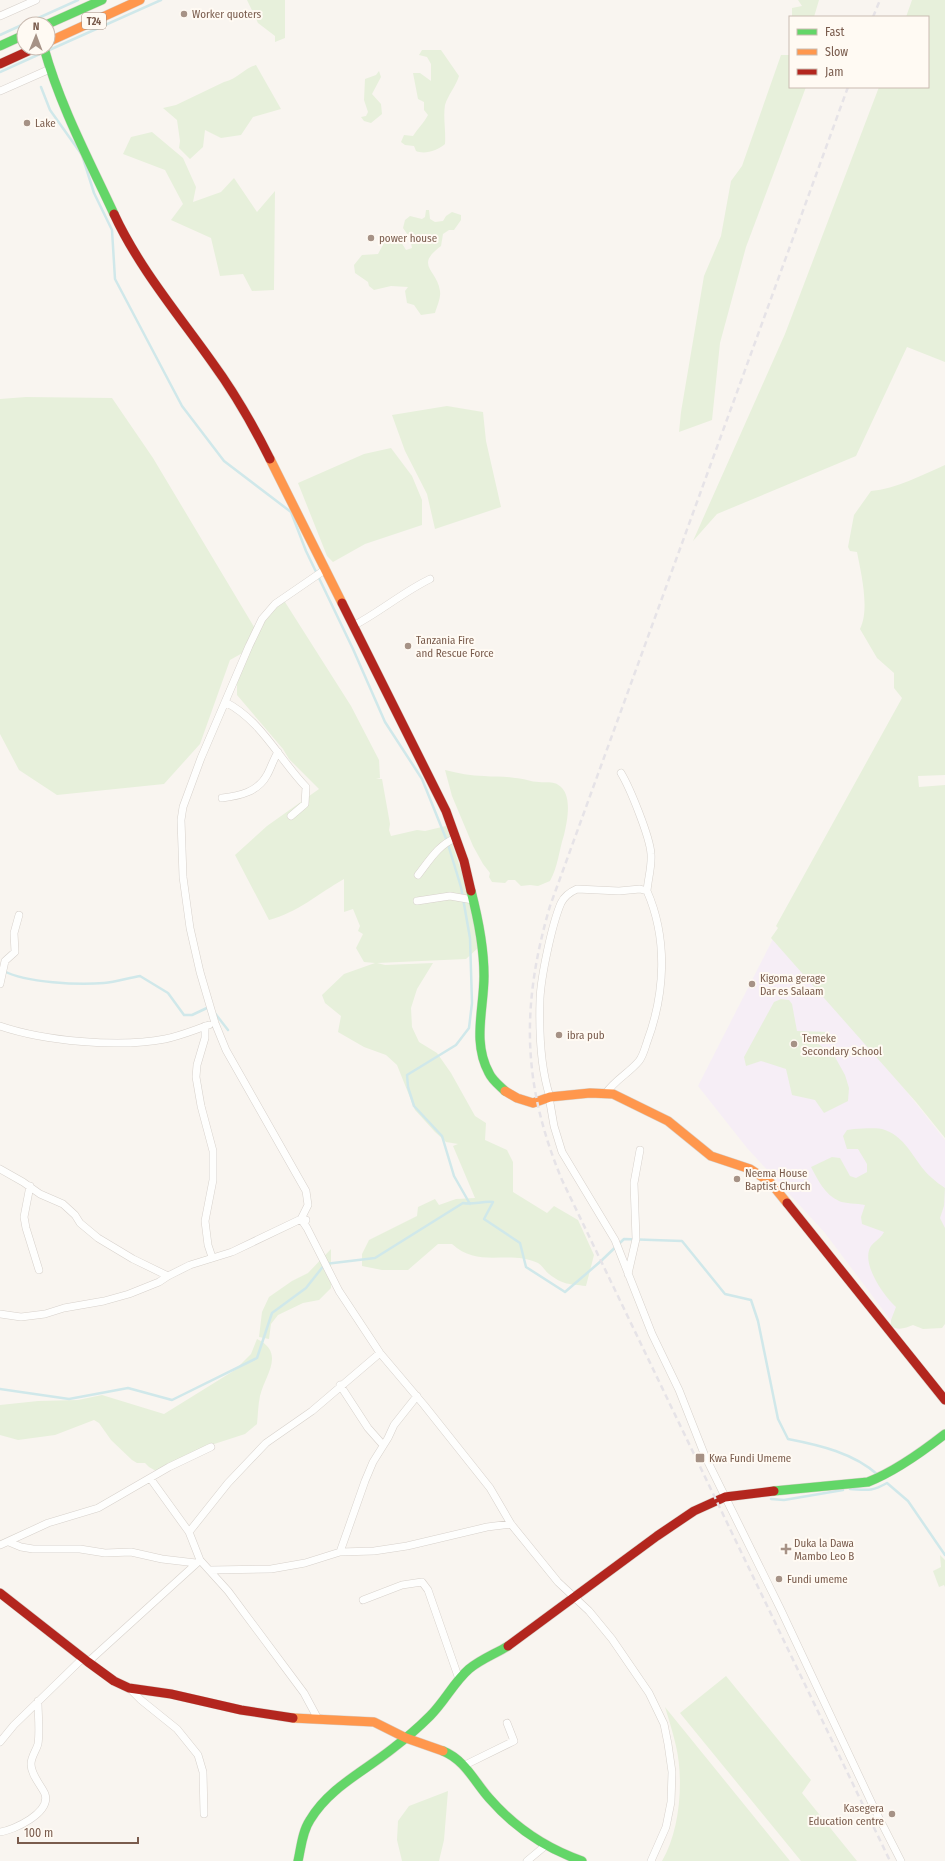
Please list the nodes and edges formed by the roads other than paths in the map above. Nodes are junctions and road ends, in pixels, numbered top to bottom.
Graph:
1 (36, 0) edge
2 (102, 0) edge
3 (140, 0) edge
4 (0, 16) edge
5 (56, 21) edge
6 (56, 38) edge
7 (16, 39) edge
8 (0, 46) edge
9 (18, 56) edge
10 (46, 56) edge
11 (0, 64) edge
12 (50, 69) junction
13 (0, 91) edge
14 (326, 569) junction
15 (430, 579) dead end
16 (353, 626) junction
17 (225, 702) junction
18 (278, 752) junction
19 (621, 772) dead end
20 (222, 798) dead end
21 (292, 816) dead end
22 (456, 838) junction
23 (418, 875) dead end
24 (647, 891) junction
25 (473, 900) junction
26 (417, 901) dead end
27 (19, 915) dead end
28 (0, 984) edge
29 (214, 1023) junction
30 (0, 1026) edge
31 (205, 1026) junction
32 (606, 1093) junction
33 (549, 1097) junction
34 (640, 1150) dead end
35 (0, 1169) edge
36 (30, 1186) junction
37 (303, 1220) junction
38 (212, 1257) junction
39 (39, 1270) dead end
40 (628, 1274) junction
41 (168, 1276) junction
42 (0, 1314) edge
43 (380, 1353) junction
44 (340, 1385) junction
45 (417, 1396) junction
46 (945, 1400) edge
47 (945, 1434) edge
48 (383, 1445) junction
49 (211, 1447) dead end
50 (150, 1478) junction
51 (725, 1497) junction
52 (511, 1524) junction
53 (189, 1532) junction
54 (9, 1542) junction
55 (0, 1545) edge
56 (340, 1552) junction
57 (198, 1562) junction
58 (210, 1570) junction
59 (0, 1593) edge
60 (574, 1598) junction
61 (363, 1600) dead end
62 (85, 1660) junction
63 (459, 1679) junction
64 (129, 1688) junction
65 (38, 1701) junction
66 (318, 1719) junction
67 (507, 1723) dead end
68 (405, 1738) junction
69 (0, 1742) edge
70 (463, 1766) junction
71 (204, 1814) dead end
72 (0, 1832) edge
73 (545, 1846) junction
74 (298, 1861) edge
75 (527, 1861) edge
76 (582, 1861) edge
77 (650, 1861) edge
78 (901, 1861) edge

1 - 4 street
2 - 5 main road, T24
3 - 6 main road, T24
7 - 8 main road
9 - 11 main road
10 - 12 main road
12 - 13 street
12 - 14 main road
14 - 16 main road
14 - 17 street
15 - 16 street
16 - 22 main road
17 - 18 street
17 - 29 street
18 - 20 street
18 - 21 street
19 - 24 street
22 - 23 street
22 - 25 main road
24 - 32 street
24 - 33 street
25 - 26 street
25 - 33 main road
27 - 28 street
29 - 31 street
29 - 37 street
30 - 31 street
31 - 38 street
32 - 33 main road
32 - 46 main road
33 - 40 street
34 - 40 street
35 - 36 street
36 - 39 street
36 - 41 street
37 - 38 street
37 - 43 street
38 - 41 street
40 - 51 street
41 - 42 street
43 - 44 street
43 - 45 street
44 - 48 street
44 - 53 street
45 - 48 street
45 - 52 street
47 - 51 main road
48 - 56 street
49 - 50 street
50 - 53 street
50 - 54 street
51 - 60 main road
51 - 78 street
52 - 56 street
52 - 60 street
53 - 57 street
54 - 55 street
54 - 57 street
56 - 58 street
57 - 58 street
57 - 62 street
58 - 66 street
59 - 62 main road
60 - 63 main road
60 - 77 street
61 - 63 street
62 - 64 main road
62 - 65 street
63 - 68 main road
64 - 66 main road
64 - 71 street
65 - 69 street
65 - 72 street
66 - 68 main road
67 - 70 street
68 - 70 main road
68 - 74 main road
70 - 73 main road
73 - 75 street
73 - 76 main road

